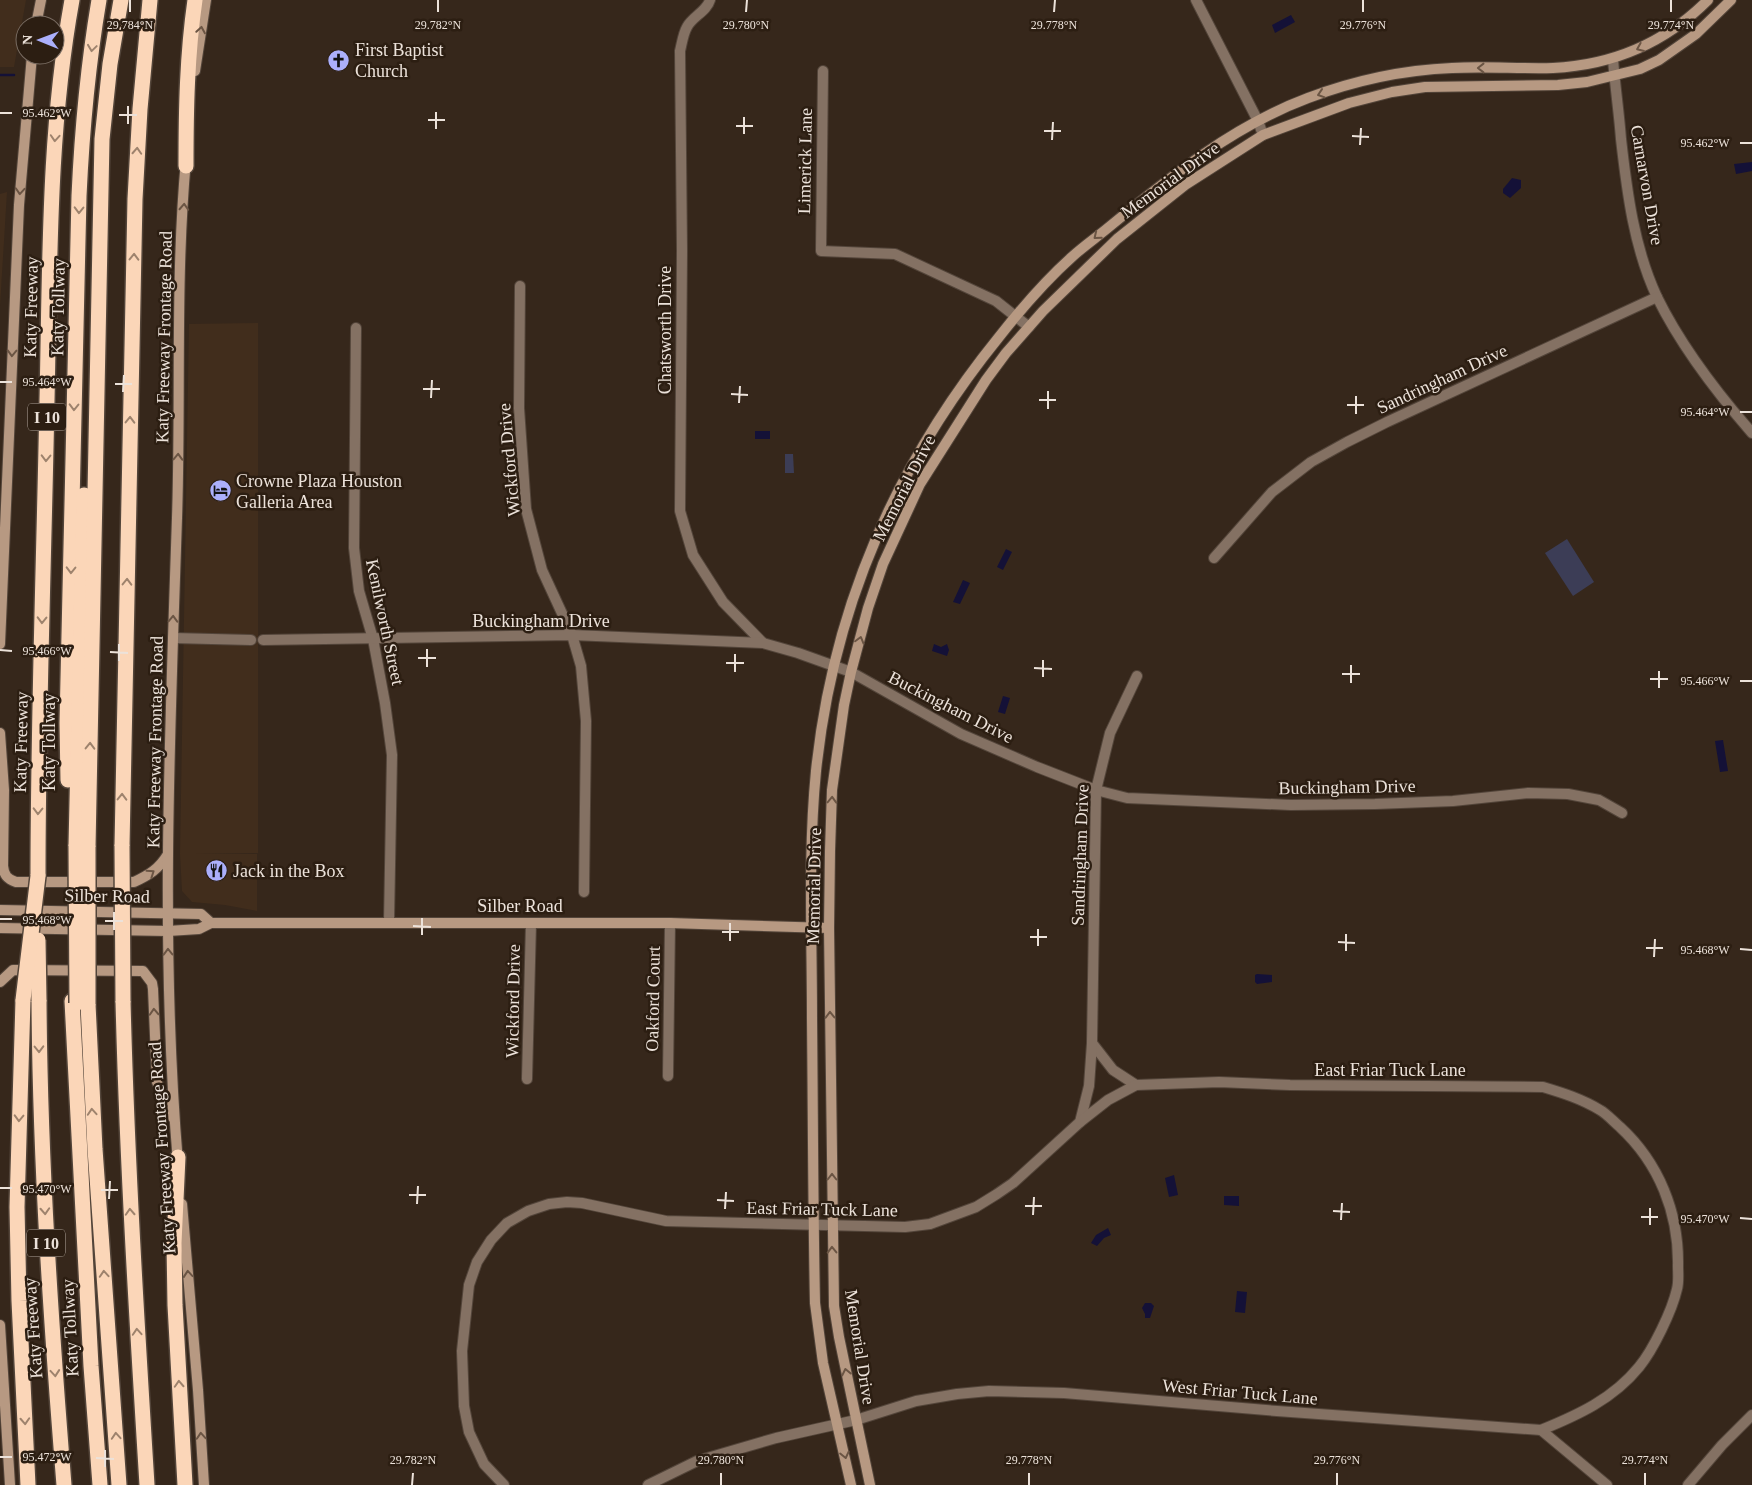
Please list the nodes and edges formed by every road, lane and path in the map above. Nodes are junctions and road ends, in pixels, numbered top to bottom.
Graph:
1 (41, 0) edge
2 (72, 0) edge
3 (100, 0) edge
4 (112, 0) edge
5 (121, 0) edge
6 (150, 0) edge
7 (195, 0) edge
8 (206, 0) edge
9 (1196, 0) edge
10 (1708, 0) edge
11 (1731, 0) edge
12 (711, 2) edge
13 (38, 15) edge
14 (1613, 59) junction
15 (31, 65) edge
16 (823, 71) dead end
17 (1389, 76) junction
18 (1615, 76) junction
19 (1392, 92) junction
20 (1258, 121) junction
21 (1263, 135) junction
22 (186, 166) junction
23 (95, 213) junction
24 (520, 286) dead end
25 (1657, 297) junction
26 (1016, 316) junction
27 (1029, 327) junction
28 (356, 328) dead end
29 (1752, 433) edge
30 (905, 476) junction
31 (920, 484) junction
32 (1214, 558) dead end
33 (572, 635) junction
34 (173, 638) junction
35 (373, 639) junction
36 (251, 640) dead end
37 (262, 640) dead end
38 (763, 643) junction
39 (0, 644) edge
40 (835, 666) junction
41 (851, 672) junction
42 (1137, 676) dead end
43 (0, 733) edge
44 (1096, 790) junction
45 (1622, 813) dead end
46 (77, 846) junction
47 (169, 853) junction
48 (38, 876) junction
49 (584, 892) dead end
50 (0, 910) edge
51 (168, 913) junction
52 (388, 922) junction
53 (211, 923) junction
54 (531, 923) junction
55 (670, 923) junction
56 (812, 927) junction
57 (0, 928) edge
58 (829, 928) junction
59 (168, 931) junction
60 (0, 982) edge
61 (79, 1003) junction
62 (1092, 1043) junction
63 (668, 1076) dead end
64 (527, 1079) dead end
65 (1136, 1085) junction
66 (813, 1108) junction
67 (832, 1109) junction
68 (1080, 1122) junction
69 (176, 1127) junction
70 (178, 1157) junction
71 (1665, 1193) joint
72 (813, 1226) junction
73 (832, 1226) junction
74 (0, 1325) edge
75 (1752, 1415) edge
76 (856, 1420) junction
77 (838, 1425) junction
78 (1541, 1430) junction
79 (10, 1485) edge
80 (28, 1485) edge
81 (64, 1485) edge
82 (100, 1485) edge
83 (119, 1485) edge
84 (147, 1485) edge
85 (185, 1485) edge
86 (204, 1485) edge
87 (504, 1485) edge
88 (648, 1485) edge
89 (851, 1485) edge
90 (870, 1485) edge
91 (1607, 1485) edge
92 (1688, 1485) edge

1 - 13 main road
2 -> 48 highway, Katy Freeway / I 10
3 -> 46 highway, Katy Tollway
4 - 23 highway
5 - 23 highway
84 -> 6 highway, bridge
7 - 22 highway
22 -> 8 main road, Katy Freeway Frontage Road
9 - 20 street
10 -> 14 main road, Memorial Drive
11 - 18 main road, Memorial Drive
12 - 38 street, Chatsworth Drive
14 -> 17 main road, Memorial Drive
14 - 18 street, Carnarvon Drive
15 -> 39 main road
16 - 26 street, Limerick Lane
17 - 19 main road
17 -> 20 main road, Memorial Drive
18 - 19 main road, Memorial Drive
18 - 25 street, Carnarvon Drive
19 - 21 main road, Memorial Drive
20 - 21 street
20 -> 26 main road, Memorial Drive
21 - 27 main road, Memorial Drive
34 -> 22 main road, Katy Freeway Frontage Road
23 - 46 highway
24 - 33 street, Wickford Drive
25 - 29 street, Carnarvon Drive
25 - 32 street, Sandringham Drive
26 - 27 street
26 - 30 main road, Memorial Drive
27 - 31 main road, Memorial Drive
28 - 35 street, Kenilworth Street
30 - 31 main road
30 - 40 main road, Memorial Drive
41 -> 31 main road, Memorial Drive
33 - 35 street, Buckingham Drive
33 - 38 street, Buckingham Drive
33 - 49 street, Wickford Drive
34 - 36 street
34 - 47 main road, Katy Freeway Frontage Road
35 - 37 street, Buckingham Drive
35 - 52 street, Kenilworth Street
38 - 40 street, Buckingham Drive
40 - 41 street, Buckingham Drive
40 - 56 main road, Memorial Drive
41 - 44 street, Buckingham Drive
58 -> 41 main road, Memorial Drive
42 - 44 street, Sandringham Drive
43 -> 47 main road
44 - 45 street, Buckingham Drive
44 - 62 street, Sandringham Drive
46 - 61 highway, bridge
47 - 51 main road, Katy Freeway Frontage Road
48 -> 80 highway, bridge
48 -> 81 highway, Katy Freeway / I 10, bridge
50 - 51 main road, Silber Road
51 - 53 main road, Silber Road
51 - 59 main road, Katy Freeway Frontage Road
52 - 53 main road, Silber Road
52 - 54 main road, Silber Road
53 - 59 main road, Silber Road
54 - 55 main road, Silber Road
54 - 64 street, Wickford Drive
55 - 56 main road, Silber Road
55 - 63 street, Oakford Court
56 - 58 main road, Silber Road
56 - 66 main road, Memorial Drive
57 - 59 main road, Silber Road
67 -> 58 main road, Memorial Drive
69 -> 59 main road, Katy Freeway Frontage Road
69 -> 60 main road
61 - 82 highway, Katy Tollway
83 -> 61 highway
62 - 65 street
62 - 68 street, Sandringham Drive
65 - 68 street, East Friar Tuck Lane
65 - 71 street, East Friar Tuck Lane
66 - 67 main road
66 - 72 main road, Memorial Drive
73 -> 67 main road, Memorial Drive
68 - 73 street, East Friar Tuck Lane
69 - 70 main road, Katy Freeway Frontage Road
85 -> 70 highway
86 -> 70 main road, Katy Freeway Frontage Road
71 - 78 street, West Friar Tuck Lane
72 - 73 street, East Friar Tuck Lane
72 - 77 main road, Memorial Drive
72 - 87 street, East Friar Tuck Lane
76 -> 73 main road, Memorial Drive
74 - 79 main road
75 - 92 street
76 - 77 street, West Friar Tuck Lane
76 - 78 street, West Friar Tuck Lane
76 - 90 main road, Memorial Drive
77 - 88 street, West Friar Tuck Lane
77 -> 89 main road, Memorial Drive
78 - 91 street

